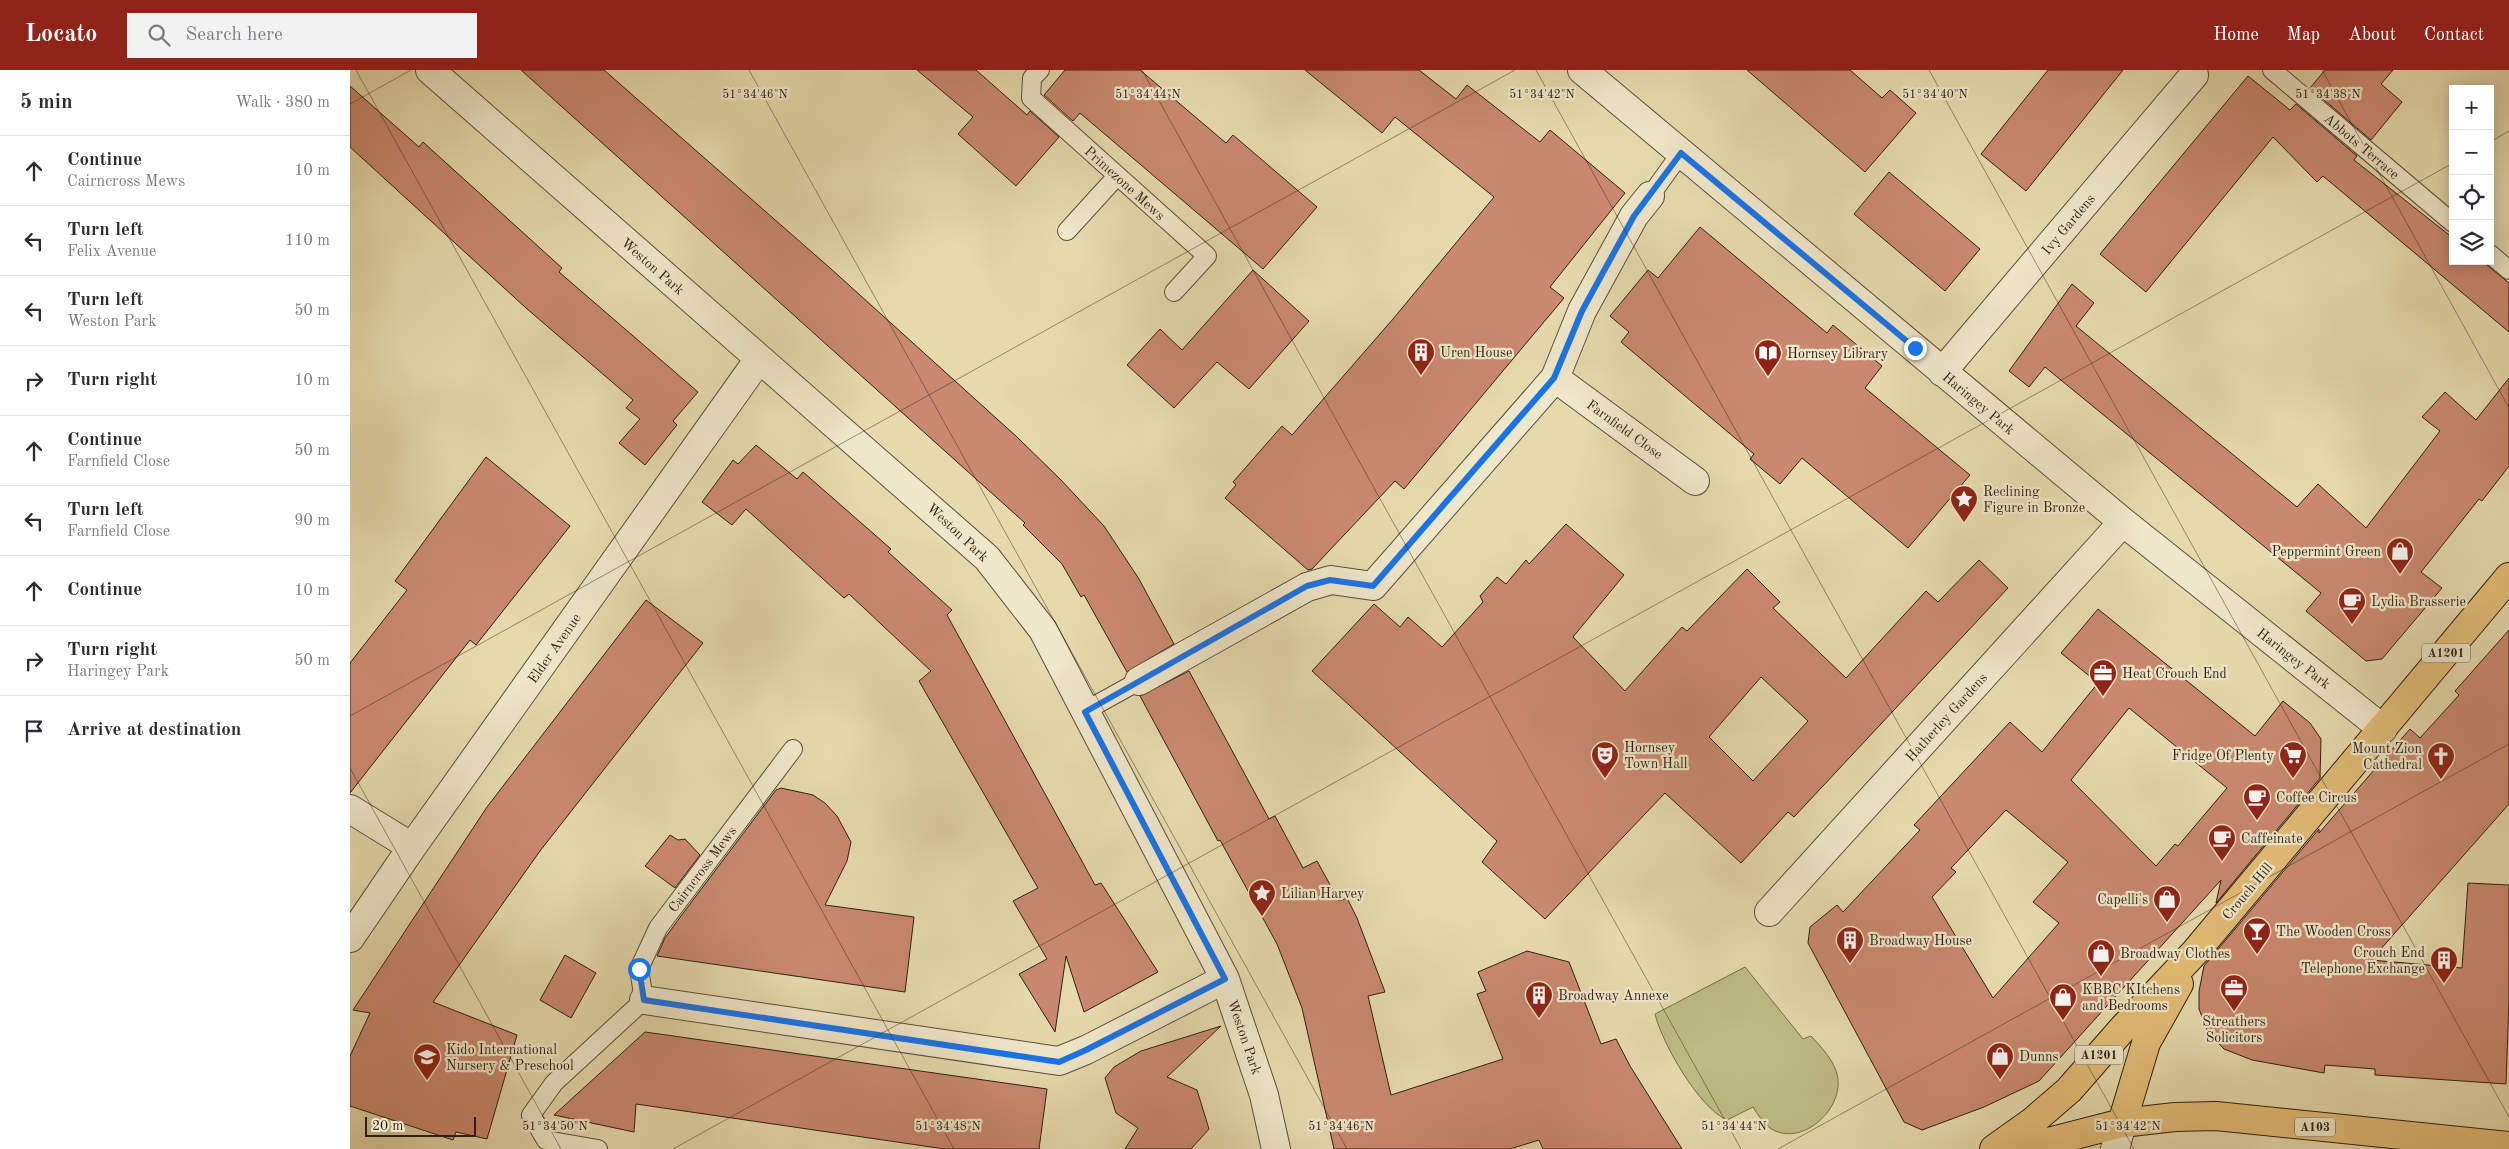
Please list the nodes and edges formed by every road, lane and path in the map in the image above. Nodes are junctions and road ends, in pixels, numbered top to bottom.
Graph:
1 (430, 70) edge
2 (1040, 70) edge
3 (1582, 70) edge
4 (2272, 70) edge
5 (2194, 75) dead end
6 (1681, 153) junction
7 (1117, 176) junction
8 (1650, 196) joint
9 (2449, 220) edge
10 (1067, 232) dead end
11 (2494, 257) edge
12 (2509, 270) edge
13 (1174, 292) dead end
14 (759, 359) junction
15 (1942, 372) junction
16 (1554, 378) junction
17 (1695, 480) dead end
18 (2123, 522) junction
19 (2509, 577) edge
20 (1139, 681) joint
21 (1085, 712) junction
22 (2383, 729) junction
23 (793, 749) dead end
24 (350, 809) edge
25 (412, 846) junction
26 (1769, 912) dead end
27 (350, 938) edge
28 (2196, 952) junction
29 (1225, 979) junction
30 (644, 1000) junction
31 (2122, 1123) junction
32 (2509, 1146) edge
33 (598, 1149) edge
34 (1276, 1149) edge
35 (1994, 1149) edge
36 (2021, 1149) edge
37 (2115, 1149) edge

1 - 14 street, Weston Park
2 - 7 lane, Primezone Mews
3 - 6 street, Haringey Park
4 - 9 lane, Abbots Terrace
5 - 15 street, Ivy Gardens
6 - 8 lane
6 - 15 street, Haringey Park
7 - 10 lane
7 - 13 lane, Primezone Mews
8 - 16 street
11 - 12 lane
14 - 21 street, Weston Park
14 - 25 street, Elder Avenue
15 - 18 street, Haringey Park
16 - 17 street, Farnfield Close
16 - 20 street
18 - 22 street, Haringey Park
18 - 26 street, Hatherley Gardens
19 - 22 main road, Crouch Hill / A1201
20 - 21 lane
21 - 29 street, Weston Park
22 - 28 main road, Crouch Hill / A1201
23 - 30 lane, Cairncross Mews
24 - 25 street
25 - 27 street, Elder Avenue
28 - 31 main road, Crouch Hill / A1201
28 - 35 main road, Crouch Hill / A1201
29 - 30 street
29 - 34 street, Weston Park
30 - 33 lane
31 - 32 main road, A103
31 - 36 main road, A103
31 - 37 street

